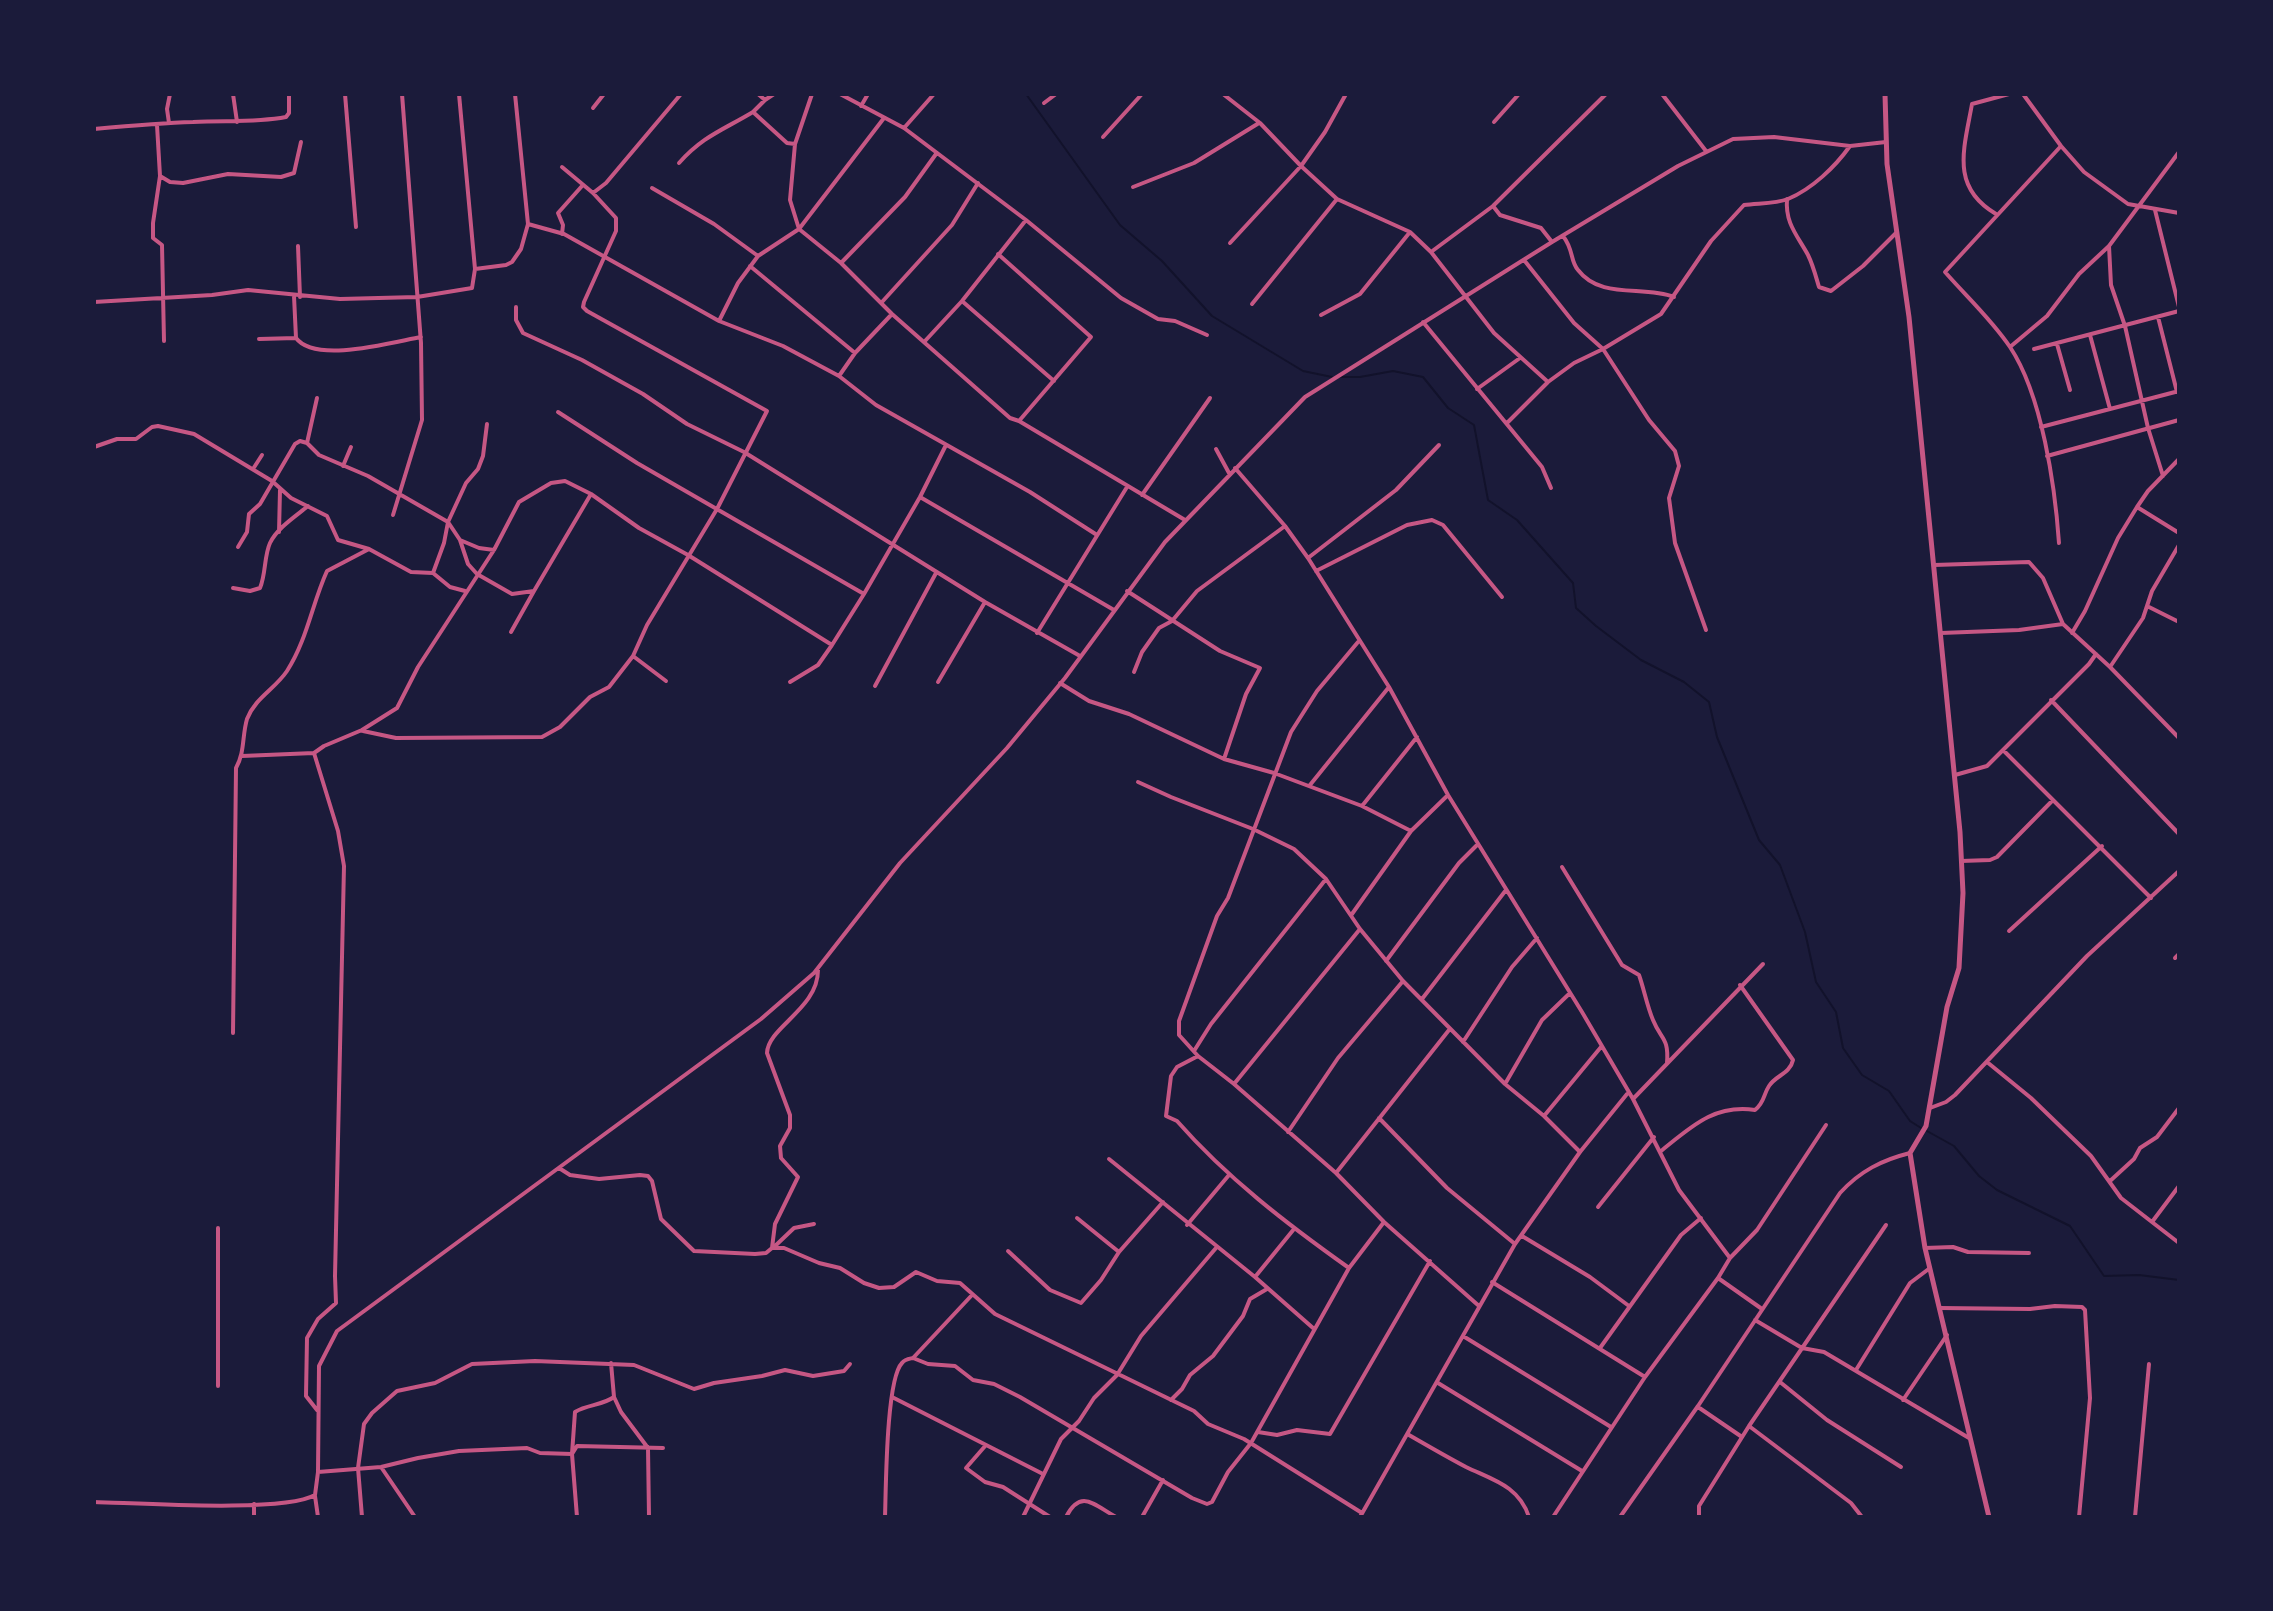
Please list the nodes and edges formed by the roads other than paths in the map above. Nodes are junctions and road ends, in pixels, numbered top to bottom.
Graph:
1 (170, 94) edge
2 (233, 94) edge
3 (289, 94) edge
4 (345, 94) edge
5 (402, 94) edge
6 (459, 94) edge
7 (515, 94) edge
8 (604, 94) edge
9 (681, 94) edge
10 (758, 94) edge
11 (774, 94) edge
12 (812, 94) edge
13 (840, 94) edge
14 (868, 94) edge
15 (934, 94) edge
16 (1056, 94) edge
17 (1142, 94) edge
18 (1223, 94) edge
19 (1346, 94) edge
20 (1519, 94) edge
21 (1606, 94) edge
22 (1662, 94) edge
23 (1886, 94) edge
24 (2009, 94) edge
25 (2023, 94) edge
26 (765, 100) junction
27 (1044, 103) dead end
28 (861, 106) junction
29 (593, 108) dead end
30 (753, 112) junction
31 (884, 118) junction
32 (237, 122) junction
33 (1494, 122) dead end
34 (1260, 123) junction
35 (169, 124) junction
36 (157, 125) junction
37 (904, 128) junction
38 (94, 129) edge
39 (1103, 137) dead end
40 (301, 142) dead end
41 (1886, 142) junction
42 (795, 144) junction
43 (1850, 146) junction
44 (2061, 146) junction
45 (1706, 151) junction
46 (2179, 152) edge
47 (936, 154) junction
48 (679, 163) dead end
49 (1301, 166) junction
50 (562, 167) dead end
51 (160, 176) junction
52 (978, 183) junction
53 (583, 186) junction
54 (1133, 187) dead end
55 (652, 188) dead end
56 (593, 193) junction
57 (1337, 199) junction
58 (1787, 199) junction
59 (1493, 206) junction
60 (2140, 206) junction
61 (2155, 210) junction
62 (2179, 213) edge
63 (1996, 214) junction
64 (1026, 220) junction
65 (528, 224) junction
66 (356, 227) dead end
67 (799, 229) junction
68 (1410, 232) junction
69 (1896, 233) junction
70 (562, 234) junction
71 (1562, 236) junction
72 (1552, 242) junction
73 (1230, 243) dead end
74 (298, 246) dead end
75 (2109, 246) junction
76 (1431, 252) junction
77 (998, 254) junction
78 (758, 256) junction
79 (604, 258) junction
80 (1524, 260) junction
81 (841, 263) junction
82 (750, 266) junction
83 (475, 269) junction
84 (1465, 295) junction
85 (294, 296) junction
86 (300, 297) junction
87 (417, 297) junction
88 (1674, 297) junction
89 (163, 299) junction
90 (962, 301) junction
91 (94, 302) edge
92 (882, 302) junction
93 (1252, 304) dead end
94 (516, 307) dead end
95 (2179, 309) edge
96 (892, 314) junction
97 (1321, 315) dead end
98 (2158, 317) junction
99 (719, 321) junction
100 (1423, 322) junction
101 (2125, 326) junction
102 (1207, 335) dead end
103 (2090, 335) junction
104 (421, 337) junction
105 (296, 338) junction
106 (259, 339) dead end
107 (164, 341) dead end
108 (925, 341) junction
109 (2057, 344) junction
110 (2010, 347) junction
111 (1603, 349) junction
112 (2034, 349) dead end
113 (855, 353) junction
114 (1520, 358) junction
115 (839, 376) junction
116 (1054, 381) junction
117 (1548, 382) junction
118 (1477, 389) junction
119 (2070, 390) dead end
120 (2178, 391) edge
121 (317, 398) dead end
122 (1210, 398) dead end
123 (2142, 401) junction
124 (2110, 409) junction
125 (558, 412) dead end
126 (2179, 420) edge
127 (1019, 421) junction
128 (487, 424) dead end
129 (1507, 424) junction
130 (2041, 427) junction
131 (2148, 428) junction
132 (307, 443) junction
133 (946, 445) junction
134 (1439, 445) dead end
135 (94, 447) edge
136 (351, 447) dead end
137 (1216, 449) dead end
138 (744, 452) junction
139 (262, 455) dead end
140 (2047, 456) junction
141 (2179, 459) edge
142 (343, 466) junction
143 (1235, 468) junction
144 (253, 469) junction
145 (1229, 473) junction
146 (2163, 476) junction
147 (272, 481) junction
148 (1127, 487) junction
149 (1551, 488) dead end
150 (280, 489) junction
151 (398, 493) junction
152 (591, 494) junction
153 (1142, 495) junction
154 (920, 497) junction
155 (308, 506) junction
156 (2137, 507) junction
157 (717, 509) junction
158 (393, 515) dead end
159 (1185, 520) junction
160 (448, 522) junction
161 (1285, 526) junction
162 (279, 532) junction
163 (2179, 533) edge
164 (1097, 535) junction
165 (460, 540) junction
166 (2059, 543) dead end
167 (2179, 545) edge
168 (892, 546) junction
169 (238, 547) dead end
170 (369, 549) junction
171 (494, 550) junction
172 (688, 555) junction
173 (1308, 558) junction
174 (1932, 565) junction
175 (1316, 571) junction
176 (433, 573) junction
177 (936, 573) junction
178 (477, 574) junction
179 (1068, 583) junction
180 (233, 588) dead end
181 (465, 591) junction
182 (534, 591) junction
183 (1127, 591) junction
184 (864, 594) junction
185 (1502, 597) dead end
186 (985, 602) junction
187 (2148, 606) junction
188 (1114, 610) junction
189 (1172, 621) junction
190 (2179, 622) edge
191 (2063, 624) junction
192 (1706, 630) dead end
193 (511, 632) dead end
194 (1037, 633) junction
195 (1941, 633) junction
196 (2072, 633) junction
197 (1358, 642) junction
198 (832, 645) junction
199 (2096, 654) junction
200 (633, 656) junction
201 (1080, 656) junction
202 (2110, 667) junction
203 (1134, 672) dead end
204 (666, 681) dead end
205 (790, 682) dead end
206 (938, 682) dead end
207 (1060, 683) junction
208 (875, 686) dead end
209 (1389, 687) junction
210 (2051, 700) junction
211 (362, 730) junction
212 (1417, 737) junction
213 (2179, 738) edge
214 (2004, 751) junction
215 (314, 753) junction
216 (242, 756) junction
217 (1224, 759) junction
218 (1274, 773) junction
219 (1955, 775) junction
220 (1138, 782) dead end
221 (1309, 786) junction
222 (1448, 795) junction
223 (2053, 800) junction
224 (1362, 806) junction
225 (1253, 829) junction
226 (1411, 831) junction
227 (2179, 834) edge
228 (1478, 844) junction
229 (2102, 846) junction
230 (1961, 861) junction
231 (1562, 867) dead end
232 (2179, 871) edge
233 (1326, 879) junction
234 (1506, 890) junction
235 (2151, 898) junction
236 (1352, 914) junction
237 (1360, 929) junction
238 (2009, 931) dead end
239 (1537, 938) junction
240 (1386, 961) junction
241 (1763, 964) dead end
242 (818, 968) junction
243 (1403, 981) junction
244 (1740, 985) junction
245 (1570, 993) junction
246 (1421, 1000) junction
247 (1449, 1030) junction
248 (233, 1033) dead end
249 (1463, 1042) junction
250 (1601, 1047) junction
251 (1196, 1054) junction
252 (1987, 1061) junction
253 (1667, 1063) junction
254 (1234, 1084) junction
255 (1505, 1084) junction
256 (1628, 1093) junction
257 (1633, 1099) junction
258 (1928, 1108) junction
259 (2179, 1108) edge
260 (1544, 1116) junction
261 (1379, 1118) junction
262 (1826, 1125) dead end
263 (1288, 1132) junction
264 (1654, 1137) junction
265 (1661, 1151) junction
266 (1580, 1152) junction
267 (1910, 1153) junction
268 (1109, 1159) dead end
269 (558, 1167) junction
270 (1336, 1173) junction
271 (1229, 1175) junction
272 (2110, 1181) junction
273 (2179, 1186) edge
274 (1163, 1202) junction
275 (1598, 1207) dead end
276 (1077, 1218) dead end
277 (1701, 1218) junction
278 (1384, 1222) junction
279 (2152, 1222) junction
280 (814, 1224) dead end
281 (1187, 1225) junction
282 (1886, 1225) dead end
283 (218, 1228) dead end
284 (1294, 1229) junction
285 (1522, 1236) junction
286 (2179, 1243) edge
287 (1515, 1244) junction
288 (772, 1248) junction
289 (1216, 1248) junction
290 (1925, 1248) junction
291 (1008, 1251) dead end
292 (1119, 1252) junction
293 (2029, 1253) dead end
294 (1730, 1258) junction
295 (1430, 1261) junction
296 (1349, 1268) junction
297 (1930, 1268) junction
298 (1255, 1277) junction
299 (1718, 1278) junction
300 (1492, 1282) junction
301 (1268, 1288) junction
302 (972, 1295) junction
303 (1479, 1306) junction
304 (1629, 1306) junction
305 (1940, 1308) junction
306 (1762, 1309) junction
307 (1755, 1320) junction
308 (1313, 1329) junction
309 (1947, 1335) junction
310 (1463, 1336) junction
311 (1802, 1348) junction
312 (1600, 1349) junction
313 (913, 1358) junction
314 (611, 1363) junction
315 (850, 1364) dead end
316 (2149, 1364) dead end
317 (1856, 1370) junction
318 (1117, 1375) junction
319 (1645, 1377) junction
320 (1780, 1382) junction
321 (1438, 1383) junction
322 (218, 1386) dead end
323 (614, 1397) junction
324 (892, 1397) junction
325 (1171, 1400) junction
326 (1903, 1400) junction
327 (1698, 1406) junction
328 (317, 1410) junction
329 (1749, 1426) junction
330 (1073, 1427) junction
331 (1611, 1427) junction
332 (1257, 1432) junction
333 (1409, 1435) junction
334 (1742, 1437) junction
335 (1972, 1440) junction
336 (1251, 1443) junction
337 (986, 1445) junction
338 (648, 1448) junction
339 (663, 1448) dead end
340 (572, 1454) junction
341 (381, 1467) junction
342 (1901, 1467) dead end
343 (358, 1468) junction
344 (1582, 1471) junction
345 (318, 1472) junction
346 (1044, 1474) junction
347 (1163, 1480) junction
348 (315, 1495) junction
349 (94, 1502) edge
350 (254, 1504) junction
351 (1029, 1506) junction
352 (1361, 1515) edge
353 (254, 1517) edge
354 (318, 1517) edge
355 (362, 1517) edge
356 (415, 1517) edge
357 (577, 1517) edge
358 (649, 1517) edge
359 (885, 1517) edge
360 (1023, 1517) edge
361 (1050, 1517) edge
362 (1066, 1517) edge
363 (1116, 1517) edge
364 (1142, 1517) edge
365 (1529, 1517) edge
366 (1553, 1517) edge
367 (1620, 1517) edge
368 (1699, 1517) edge
369 (1862, 1517) edge
370 (1989, 1517) edge
371 (2079, 1517) edge
372 (2135, 1517) edge

1 - 35 street
2 - 32 street
3 - 32 street
4 - 66 street
5 - 87 street
6 - 83 street
7 - 65 street
8 - 29 street
9 - 56 street
10 - 26 street
11 - 26 street
12 - 42 street
13 - 28 street
14 - 28 street
15 - 37 street
16 - 27 street
17 - 39 street
18 - 34 street
19 - 49 street
20 - 33 street
21 - 59 street
22 - 45 street
23 - 41 street
24 - 63 street
25 - 44 street
26 - 30 street
28 - 31 street
30 - 42 street
30 - 48 street
31 - 37 street
31 - 67 street
32 - 35 street
34 - 49 street
34 - 54 street
35 - 36 street
36 - 38 street
36 - 51 street
37 - 47 street
40 - 51 street
41 - 43 street
41 - 69 street
42 - 67 street
43 - 45 street
43 - 58 street
44 - 60 street
44 - 63 street
45 - 71 street
46 - 60 street
47 - 52 street
47 - 81 street
49 - 57 street
49 - 73 street
50 - 53 street
51 - 89 street
52 - 64 street
52 - 92 street
53 - 56 street
53 - 70 street
55 - 78 street
56 - 79 street
57 - 68 street
57 - 93 street
58 - 69 street
58 - 88 street
59 - 72 street
59 - 76 street
60 - 61 street
60 - 75 street
61 - 62 street
61 - 95 street
63 - 110 street
64 - 77 street
64 - 102 street
65 - 70 street
65 - 83 street
67 - 78 street
67 - 81 street
68 - 76 street
68 - 97 street
69 - 174 street
70 - 79 street
71 - 72 street
71 - 88 street
72 - 80 street
74 - 86 street
75 - 101 street
75 - 110 street
76 - 84 street
77 - 90 street
77 - 116 street
78 - 82 street
79 - 99 street
79 - 138 street
80 - 84 street
80 - 111 street
81 - 92 street
82 - 99 street
82 - 113 street
83 - 87 street
84 - 100 street
84 - 114 street
85 - 86 street
85 - 89 street
85 - 105 street
86 - 87 street
87 - 104 street
88 - 111 street
89 - 91 street
89 - 107 street
90 - 108 street
90 - 116 street
92 - 96 street
94 - 138 street
95 - 98 street
96 - 108 street
96 - 113 street
98 - 101 street
98 - 120 street
99 - 115 street
100 - 118 street
100 - 143 street
101 - 103 street
101 - 123 street
103 - 109 street
103 - 124 street
104 - 105 street
104 - 151 street
105 - 106 street
108 - 127 street
109 - 112 street
109 - 119 street
110 - 130 street
111 - 117 street
111 - 192 street
113 - 115 street
114 - 117 street
114 - 118 street
115 - 133 street
116 - 127 street
117 - 129 street
118 - 129 street
120 - 123 street
121 - 132 street
122 - 153 street
123 - 124 street
123 - 131 street
124 - 130 street
125 - 157 street
126 - 131 street
127 - 148 street
128 - 160 street
129 - 149 street
130 - 140 street
131 - 140 street
131 - 146 street
132 - 142 street
132 - 147 street
133 - 154 street
133 - 164 street
134 - 173 street
135 - 144 street
136 - 142 street
137 - 145 street
138 - 157 street
138 - 168 street
139 - 144 street
140 - 166 street
141 - 146 street
142 - 151 street
143 - 145 street
143 - 161 street
144 - 147 street
145 - 159 street
146 - 156 street
147 - 150 street
147 - 169 street
148 - 153 street
148 - 164 street
150 - 155 street
150 - 162 street
151 - 158 street
151 - 160 street
152 - 171 street
152 - 172 street
152 - 182 street
153 - 159 street
154 - 168 street
154 - 179 street
155 - 162 street
155 - 170 street
156 - 163 street
156 - 196 street
157 - 172 street
157 - 184 street
159 - 183 street
160 - 165 street
160 - 176 street
161 - 173 street
161 - 189 street
162 - 180 street
164 - 179 street
165 - 171 street
165 - 178 street
167 - 187 street
168 - 177 street
168 - 184 street
170 - 176 street
170 - 216 street
171 - 178 street
172 - 198 street
172 - 200 street
173 - 175 street
174 - 191 street
174 - 195 street
175 - 185 street
175 - 197 street
176 - 181 street
177 - 186 street
177 - 208 street
178 - 181 street
178 - 182 street
179 - 188 street
179 - 194 street
181 - 211 street
182 - 193 street
183 - 188 street
183 - 189 street
184 - 198 street
186 - 194 street
186 - 206 street
187 - 190 street
187 - 202 street
188 - 201 street
189 - 203 street
189 - 217 street
191 - 195 street
191 - 196 street
194 - 201 street
195 - 219 street
196 - 199 street
197 - 209 street
197 - 218 street
198 - 205 street
199 - 202 street
199 - 210 street
200 - 204 street
200 - 211 street
201 - 207 street
202 - 213 street
207 - 217 street
207 - 242 street
209 - 212 street
209 - 221 street
210 - 214 street
210 - 227 street
211 - 215 street
212 - 222 street
212 - 224 street
214 - 219 street
214 - 223 street
215 - 216 street
215 - 328 street
216 - 248 street
217 - 218 street
218 - 221 street
218 - 225 street
219 - 230 street
220 - 225 street
221 - 224 street
222 - 226 street
222 - 228 street
223 - 229 street
223 - 230 street
224 - 226 street
225 - 233 street
225 - 251 street
226 - 236 street
228 - 234 street
228 - 240 street
229 - 235 street
229 - 238 street
230 - 258 street
231 - 253 street
232 - 235 street
233 - 236 street
233 - 251 street
234 - 239 street
234 - 246 street
235 - 252 street
236 - 237 street
237 - 240 street
237 - 254 street
239 - 245 street
239 - 249 street
240 - 243 street
241 - 244 street
242 - 269 street
242 - 288 street
243 - 246 street
243 - 263 street
244 - 253 street
244 - 265 street
245 - 250 street
245 - 255 street
246 - 247 street
247 - 249 street
247 - 261 street
249 - 255 street
250 - 256 street
250 - 260 street
251 - 254 street
251 - 271 street
252 - 258 street
252 - 272 street
253 - 257 street
254 - 263 street
255 - 260 street
256 - 257 street
256 - 266 street
257 - 264 street
258 - 267 street
259 - 272 street
260 - 266 street
261 - 270 street
261 - 287 street
262 - 294 street
263 - 270 street
264 - 265 street
264 - 275 street
265 - 277 street
266 - 285 street
267 - 290 street
267 - 306 street
268 - 274 street
269 - 288 street
269 - 328 street
270 - 278 street
271 - 281 street
271 - 284 street
272 - 279 street
273 - 279 street
274 - 281 street
274 - 292 street
276 - 292 street
277 - 294 street
277 - 304 street
278 - 295 street
278 - 296 street
279 - 286 street
280 - 288 street
281 - 289 street
282 - 311 street
283 - 322 street
284 - 296 street
284 - 298 street
285 - 287 street
285 - 304 street
287 - 300 street
288 - 302 street
289 - 298 street
289 - 318 street
290 - 293 street
290 - 297 street
291 - 292 street
294 - 299 street
295 - 303 street
295 - 332 street
296 - 308 street
297 - 305 street
297 - 317 street
298 - 301 street
299 - 306 street
299 - 319 street
300 - 303 street
300 - 312 street
301 - 308 street
301 - 325 street
302 - 313 street
302 - 318 street
303 - 310 street
304 - 312 street
305 - 309 street
305 - 371 street
306 - 307 street
307 - 311 street
307 - 327 street
308 - 332 street
309 - 326 street
309 - 335 street
310 - 321 street
310 - 331 street
311 - 317 street
311 - 320 street
312 - 319 street
313 - 324 street
313 - 330 street
314 - 315 street
314 - 323 street
314 - 343 street
316 - 372 street
317 - 326 street
318 - 325 street
318 - 330 street
319 - 331 street
320 - 329 street
320 - 342 street
321 - 333 street
321 - 344 street
323 - 338 street
323 - 340 street
324 - 337 street
324 - 359 street
325 - 336 street
326 - 335 street
327 - 334 street
327 - 367 street
328 - 345 street
329 - 334 street
329 - 369 street
330 - 346 street
330 - 347 street
331 - 344 street
332 - 336 street
333 - 352 street
333 - 365 street
334 - 368 street
335 - 370 street
336 - 347 street
336 - 352 street
337 - 346 street
337 - 351 street
338 - 339 street
338 - 340 street
338 - 358 street
340 - 341 street
340 - 357 street
341 - 343 street
341 - 356 street
343 - 345 street
343 - 355 street
344 - 366 street
345 - 348 street
346 - 351 street
347 - 364 street
348 - 350 street
348 - 354 street
349 - 350 street
350 - 353 street
351 - 360 street
351 - 361 street
362 - 363 street

